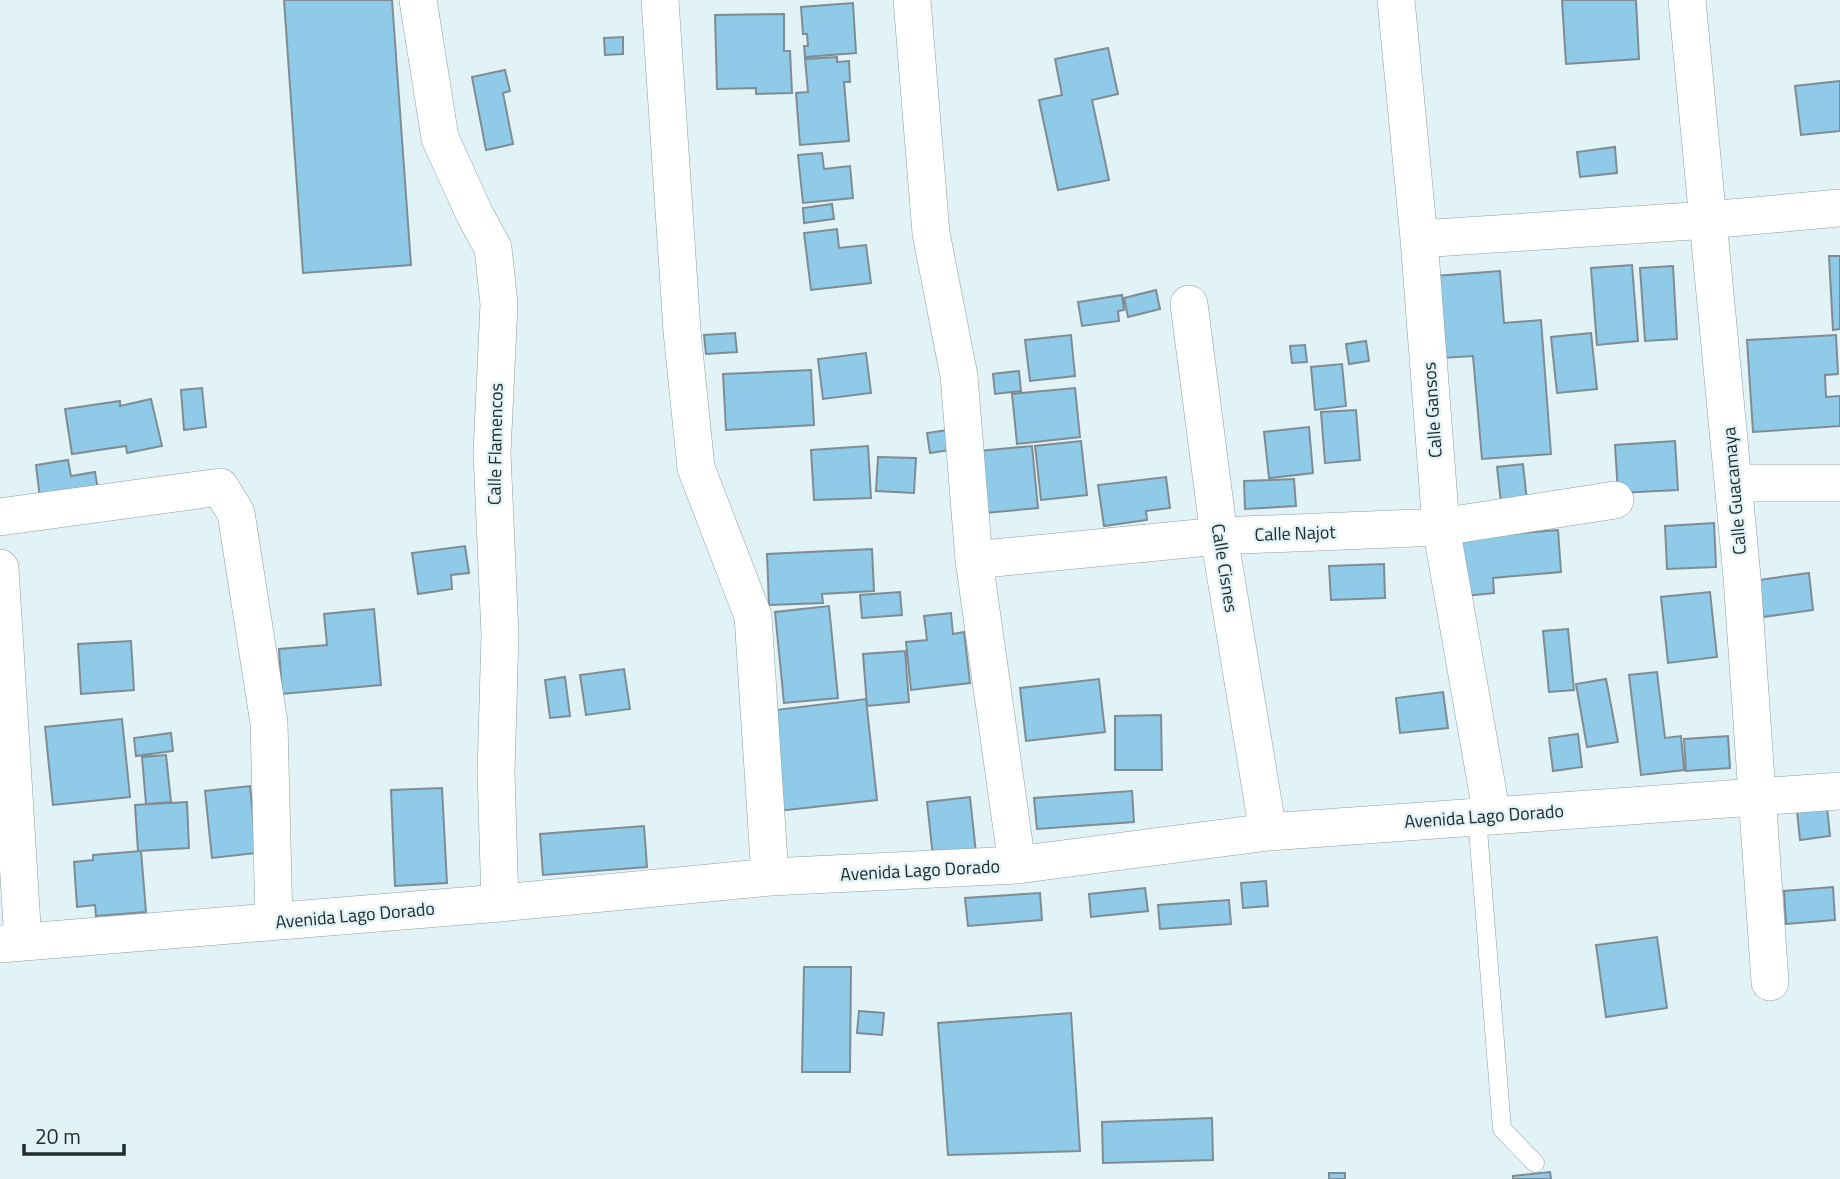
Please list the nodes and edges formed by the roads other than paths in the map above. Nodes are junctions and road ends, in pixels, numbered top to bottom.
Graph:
1 (418, 0) edge
2 (660, 0) edge
3 (912, 0) edge
4 (1396, 0) edge
5 (1687, 0) edge
6 (1840, 208) edge
7 (1708, 220) junction
8 (1419, 239) junction
9 (1189, 304) dead end
10 (1733, 482) junction
11 (1840, 483) edge
12 (1615, 500) dead end
13 (0, 517) edge
14 (1441, 527) junction
15 (1219, 536) junction
16 (974, 560) junction
17 (0, 568) edge
18 (1840, 791) edge
19 (1757, 797) junction
20 (1485, 816) junction
21 (1268, 832) junction
22 (1017, 865) junction
23 (770, 877) junction
24 (500, 903) junction
25 (274, 921) junction
26 (12, 943) edge
27 (1770, 982) dead end
28 (1535, 1163) dead end

1 - 24 street, Calle Flamencos
2 - 23 street
3 - 16 street
4 - 8 street, Calle Gansos
5 - 7 street, Calle Guacamaya
6 - 7 street
7 - 8 street
7 - 10 street, Calle Guacamaya
8 - 14 street, Calle Gansos
9 - 15 street, Calle Cisnes
10 - 11 street
10 - 19 street, Calle Guacamaya
12 - 14 street, Calle Najot
13 - 25 street
14 - 15 street, Calle Najot
14 - 20 street, Calle Gansos
15 - 16 street, Calle Najot
15 - 21 street, Calle Cisnes
16 - 22 street
17 - 26 street
18 - 19 street, Avenida Lago Dorado
19 - 20 street, Avenida Lago Dorado
19 - 27 street, Calle Guacamaya
20 - 21 street, Avenida Lago Dorado
20 - 28 lane
21 - 22 street, Avenida Lago Dorado
22 - 23 street, Avenida Lago Dorado
23 - 24 street, Avenida Lago Dorado
24 - 25 street, Avenida Lago Dorado
25 - 26 street, Avenida Lago Dorado

